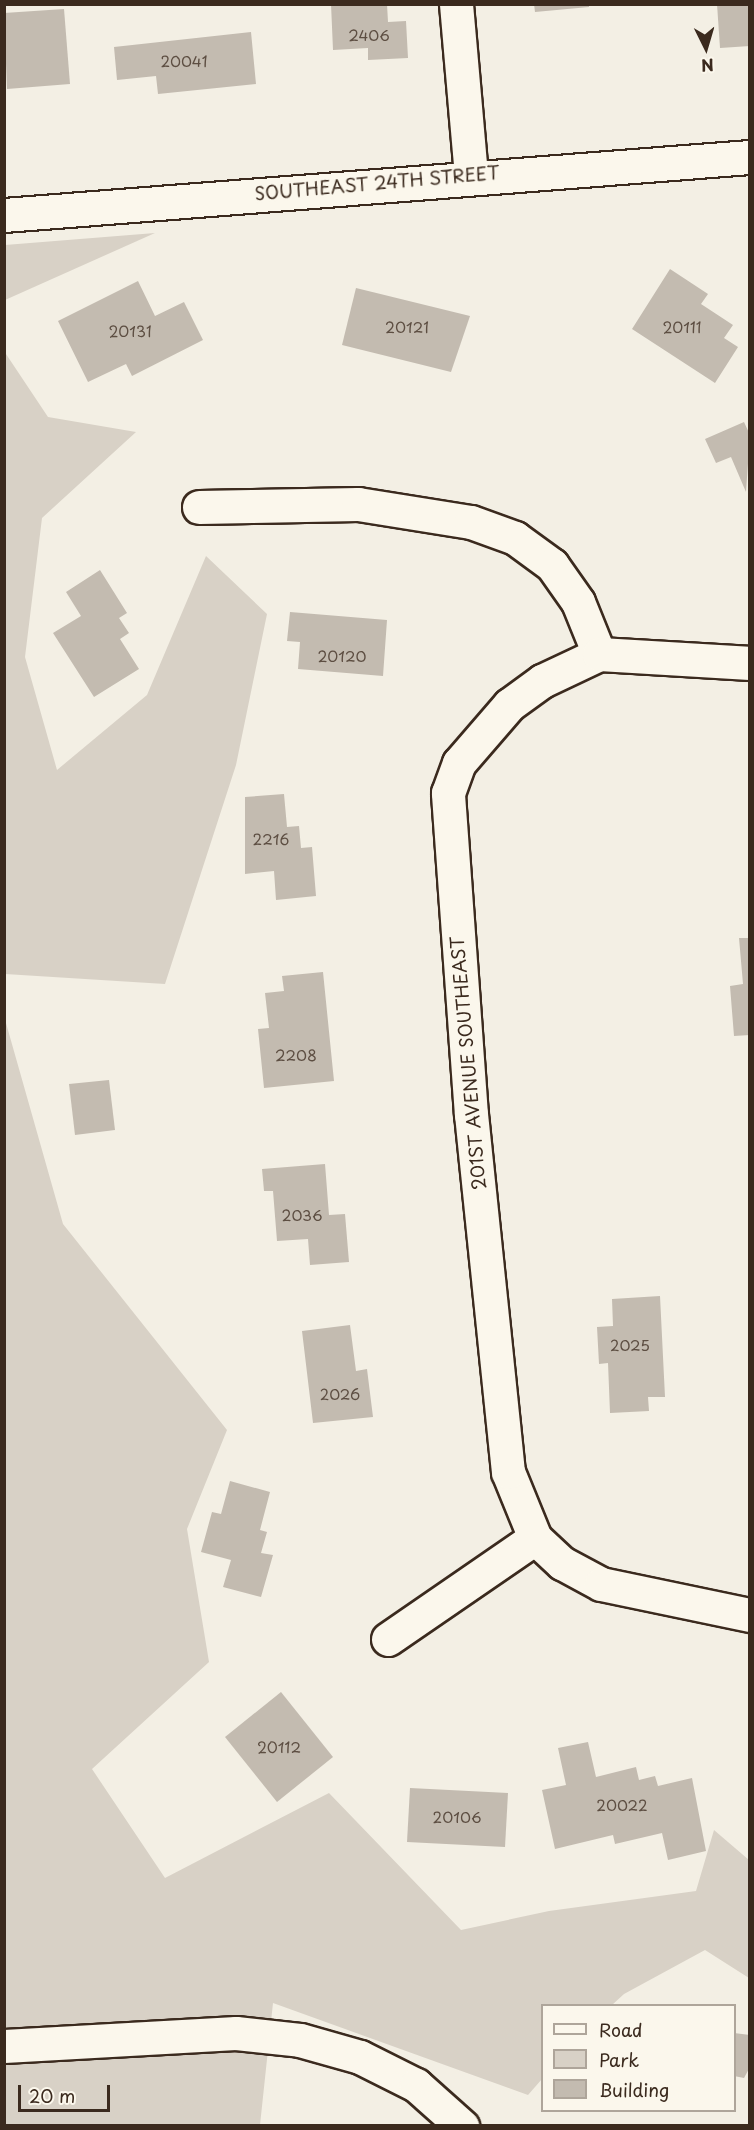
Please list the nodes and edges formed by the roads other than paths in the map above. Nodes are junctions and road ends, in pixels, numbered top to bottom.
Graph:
1 (456, 4) edge
2 (750, 157) edge
3 (471, 175) junction
4 (4, 215) edge
5 (199, 507) dead end
6 (598, 654) junction
7 (750, 663) edge
8 (535, 1538) junction
9 (750, 1615) edge
10 (388, 1639) dead end
11 (4, 2046) edge
12 (462, 2126) edge

1 - 3 street
2 - 3 street, SOUTHEAST 24TH STREET
3 - 4 street, SOUTHEAST 24TH STREET
5 - 6 street
6 - 7 street
6 - 8 street, 201ST AVENUE SOUTHEAST
8 - 9 street
8 - 10 street
11 - 12 street

